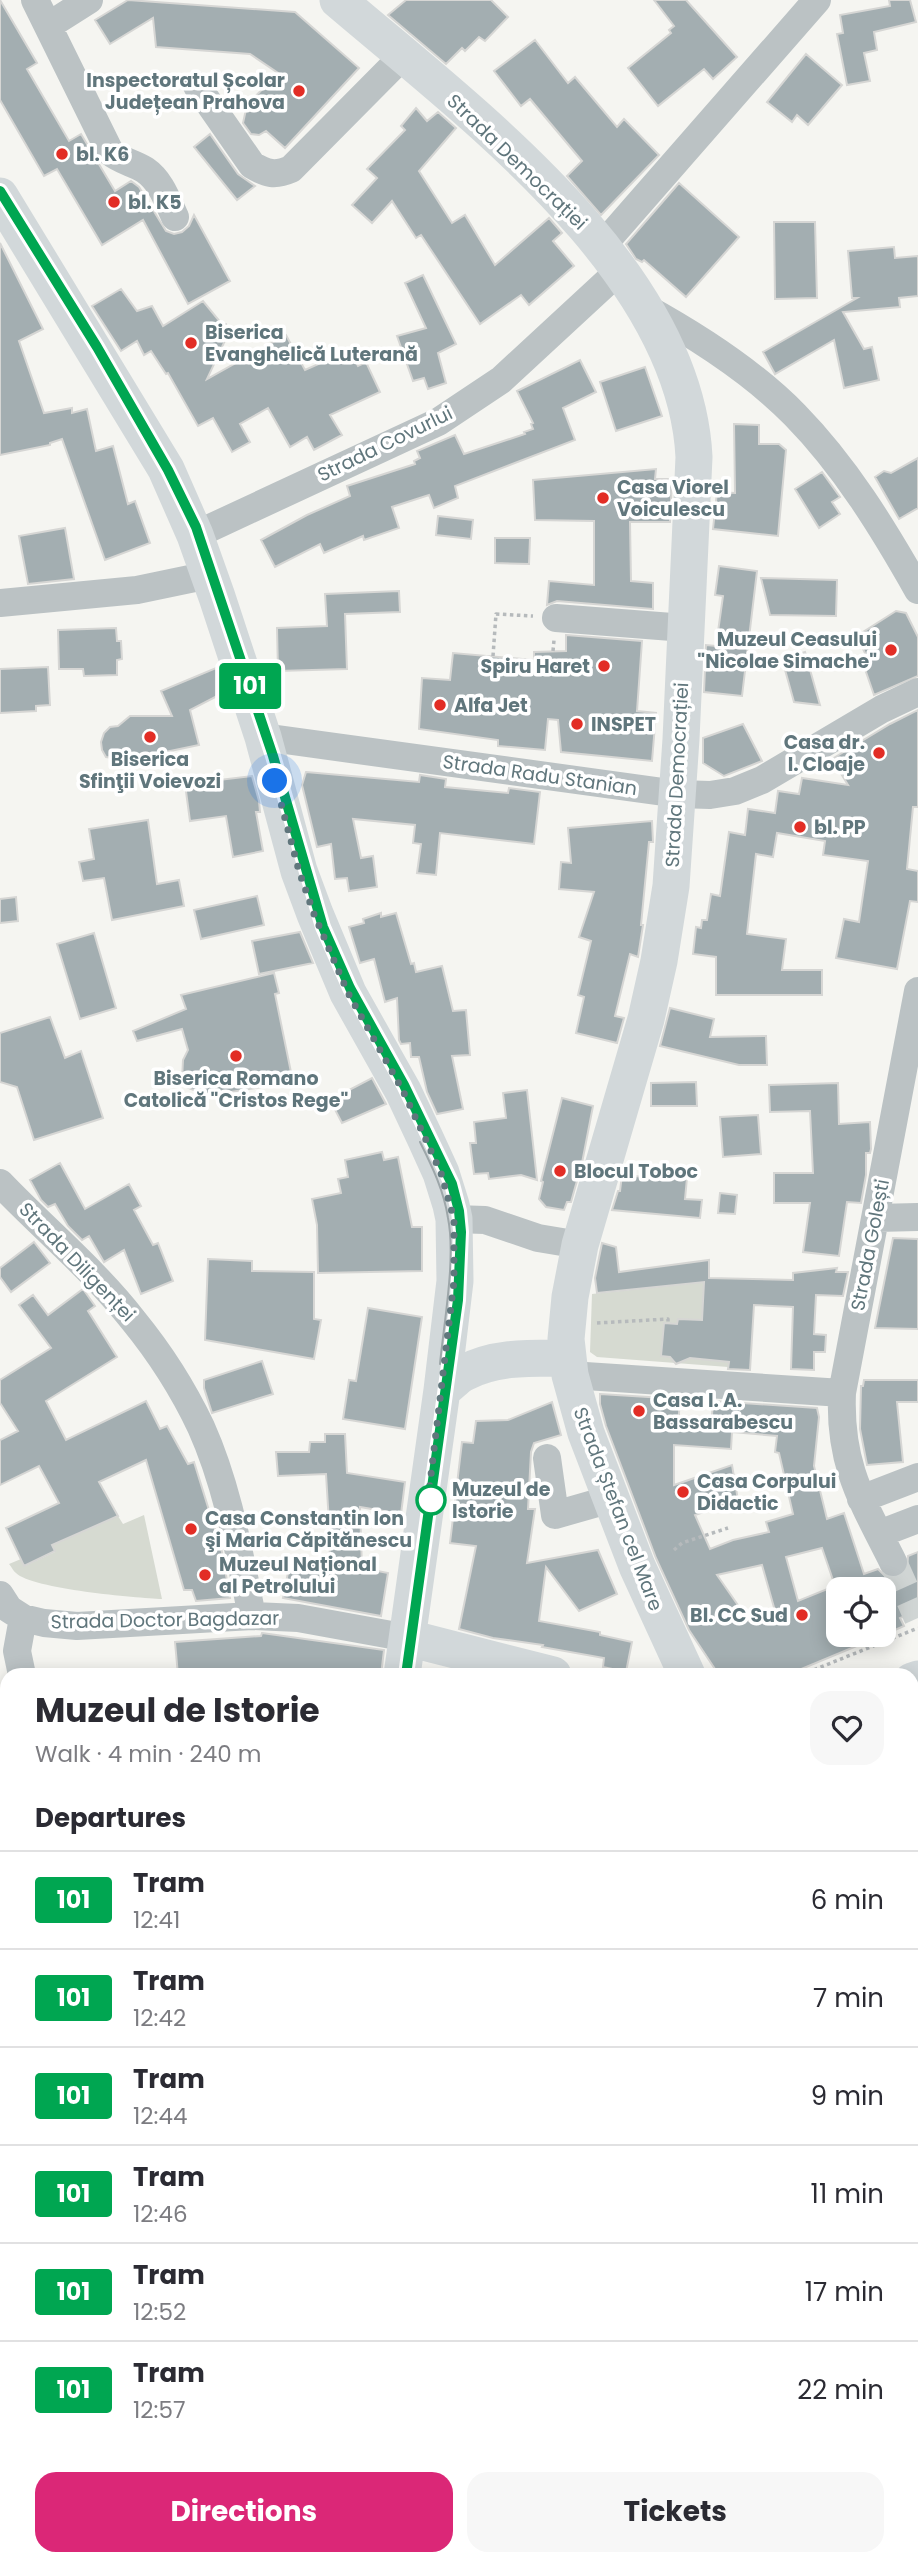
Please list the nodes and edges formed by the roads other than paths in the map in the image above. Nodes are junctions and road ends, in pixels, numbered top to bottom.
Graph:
1 (36, 0) edge
2 (89, 0) edge
3 (338, 0) edge
4 (817, 0) edge
5 (48, 26) junction
6 (403, 56) junction
7 (197, 86) dead end
8 (0, 196) edge
9 (175, 217) dead end
10 (610, 259) junction
11 (644, 307) junction
12 (195, 535) junction
13 (209, 575) junction
14 (918, 590) edge
15 (0, 603) edge
16 (556, 618) road end
17 (685, 628) junction
18 (918, 692) edge
19 (263, 737) junction
20 (678, 794) junction
21 (918, 991) edge
22 (5, 1196) edge
23 (918, 1217) edge
24 (876, 1218) junction
25 (454, 1219) junction
26 (580, 1245) junction
27 (573, 1349) junction
28 (442, 1390) junction
29 (842, 1393) junction
30 (547, 1458) dead end
31 (918, 1477) edge
32 (611, 1499) junction
33 (861, 1499) junction
34 (918, 1519) edge
35 (879, 1534) junction
36 (893, 1562) tunnel mouth
37 (0, 1595) edge
38 (252, 1616) junction
39 (23, 1618) junction
40 (408, 1638) junction
41 (21, 1668) edge
42 (403, 1668) edge
43 (526, 1668) edge
44 (684, 1668) edge

1 - 5 street
2 - 5 street
3 - 6 main road, Strada Democrației
4 - 10 street, Strada Covurlui
5 - 9 street
6 - 7 street
6 - 10 main road, Strada Democrației
8 - 12 main road
10 - 11 main road, Strada Democrației
10 - 12 street, Strada Covurlui
11 - 14 street
11 - 17 main road, Strada Democrației
12 - 13 main road
13 - 15 street
13 - 19 main road
16 - 17 street
17 - 20 main road, Strada Democrației
18 - 20 street, Strada Radu Stanian
19 - 20 street, Strada Radu Stanian
19 - 25 main road
20 - 26 main road, Strada Democrației
21 - 24 street, Strada Golești
22 - 38 street, Strada Diligenței
23 - 24 street
24 - 29 street, Strada Golești
25 - 26 street
25 - 28 main road
26 - 27 main road, Strada Democrației
27 - 28 main road
27 - 29 street
27 - 32 main road, Strada Ștefan cel Mare
28 - 40 main road
29 - 33 street, Strada Golești
30 - 32 street
31 - 33 street
32 - 44 main road, Strada Ștefan cel Mare
33 - 35 street, Strada Golești
34 - 35 street
35 - 36 street, Strada Golești
37 - 39 street
38 - 39 street, Strada Doctor Bagdazar
38 - 40 street, Strada Doctor Bagdazar
39 - 41 street
40 - 42 main road
40 - 43 main road, Strada Doctor Bagdazar

